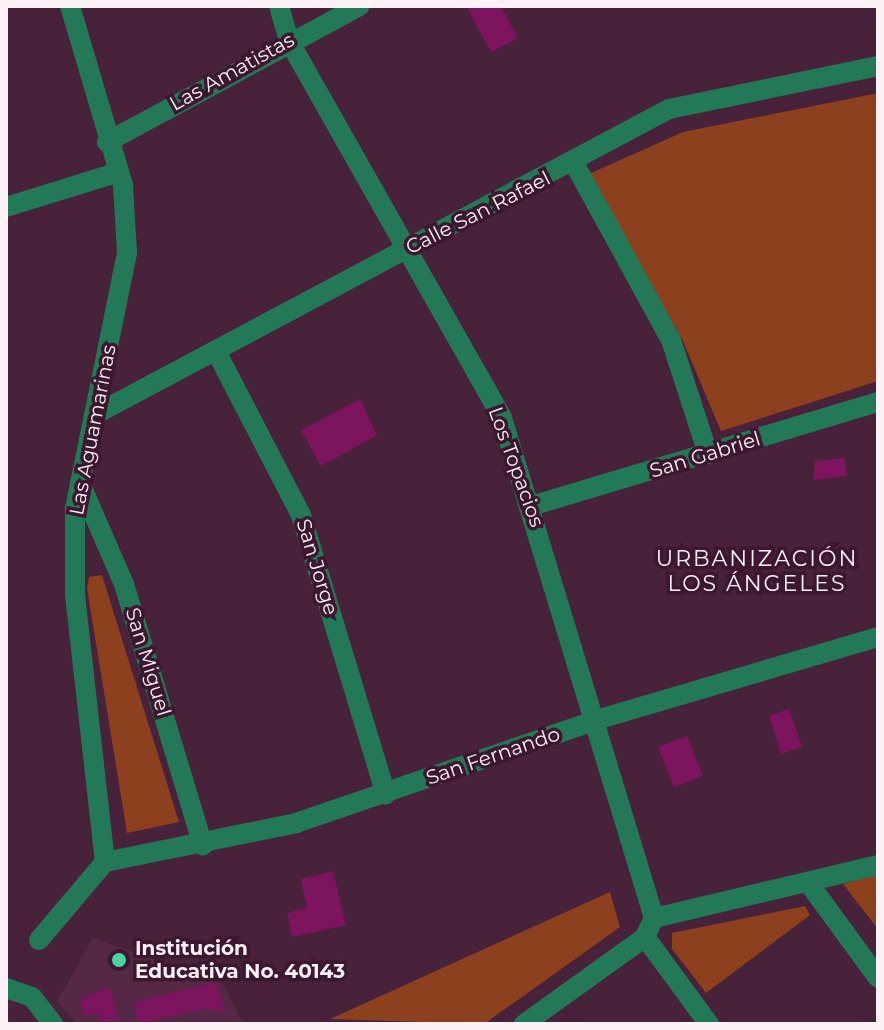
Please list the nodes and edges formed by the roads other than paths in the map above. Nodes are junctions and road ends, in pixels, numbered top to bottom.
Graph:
1 (70, 6) edge
2 (279, 6) edge
3 (360, 6) edge
4 (289, 41) junction
5 (878, 66) edge
6 (107, 142) junction
7 (574, 163) junction
8 (119, 172) junction
9 (6, 207) edge
10 (411, 248) junction
11 (217, 353) junction
12 (878, 402) edge
13 (96, 414) junction
14 (708, 454) junction
15 (80, 483) junction
16 (531, 506) junction
17 (878, 637) edge
18 (596, 720) junction
19 (386, 794) junction
20 (203, 845) junction
21 (105, 862) junction
22 (878, 865) edge
23 (810, 885) junction
24 (654, 918) junction
25 (645, 937) junction
26 (39, 940) dead end
27 (878, 978) edge
28 (6, 988) edge
29 (53, 1024) edge
30 (524, 1024) edge
31 (709, 1024) edge

1 - 6 street, Las Aguamarinas
2 - 4 street, Los Topacios
3 - 4 street, Las Amatistas
4 - 6 street, Las Amatistas
4 - 10 street, Los Topacios
5 - 7 street, Calle San Rafael
6 - 8 street, Las Aguamarinas
7 - 10 street, Calle San Rafael
7 - 14 street
8 - 9 street
8 - 13 street, Las Aguamarinas
10 - 11 street, Calle San Rafael
10 - 16 street, Los Topacios
11 - 13 street, Calle San Rafael
11 - 19 street, San Jorge
12 - 14 street, San Gabriel
13 - 15 street, Las Aguamarinas
14 - 16 street, San Gabriel
15 - 20 street, San Miguel
15 - 21 street, Las Aguamarinas
16 - 18 street, Los Topacios
17 - 18 street, San Fernando
18 - 19 street, San Fernando
18 - 24 street, Los Topacios
19 - 20 street, San Fernando
20 - 21 street, San Fernando
21 - 26 street
22 - 23 street
23 - 24 street
23 - 27 street
24 - 25 street
25 - 30 street
25 - 31 street
28 - 29 street

